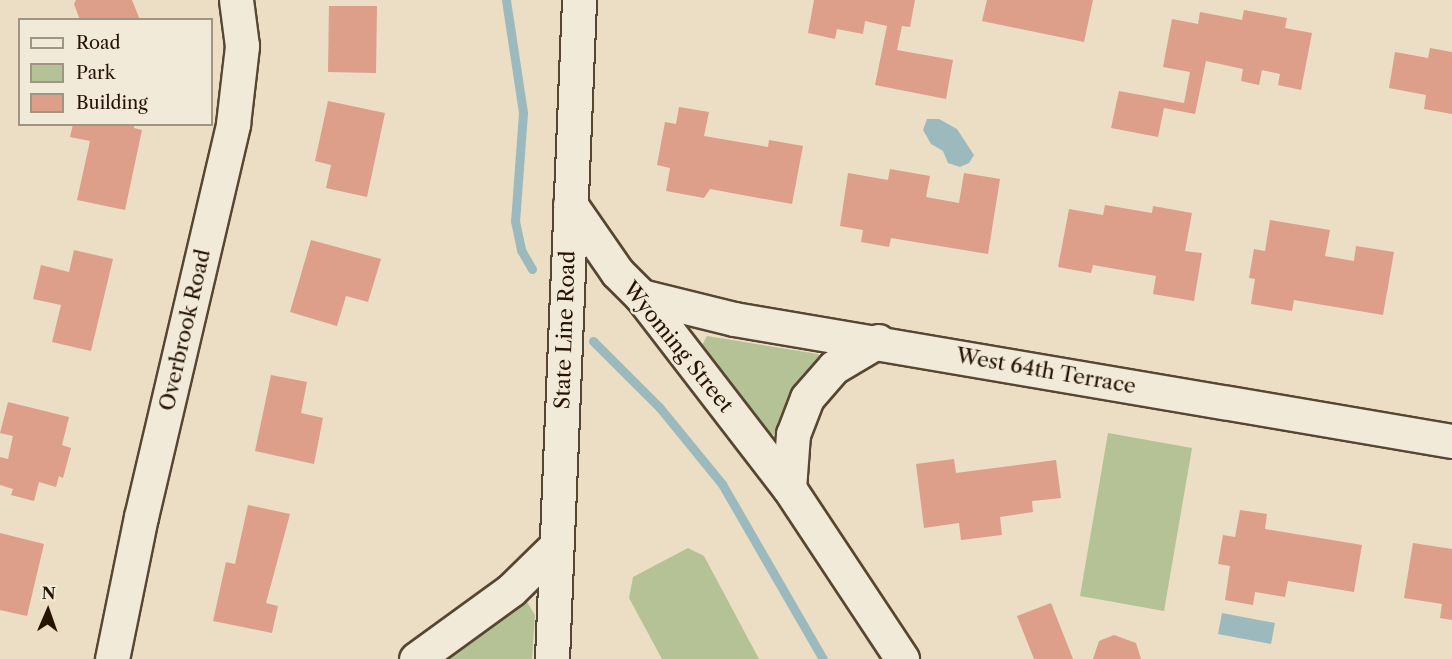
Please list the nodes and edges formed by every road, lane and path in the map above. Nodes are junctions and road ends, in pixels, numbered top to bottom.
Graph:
1 (236, 0) edge
2 (579, 0) edge
3 (570, 204) junction
4 (642, 296) junction
5 (878, 340) junction
6 (1452, 441) edge
7 (789, 488) junction
8 (557, 545) junction
9 (112, 659) edge
10 (416, 659) edge
11 (552, 659) edge
12 (902, 659) edge

1 - 9 street, Overbrook Road
2 - 3 street, State Line Road
3 - 4 street, Wyoming Street
3 - 8 street, State Line Road
4 - 5 street, West 64th Terrace
4 - 7 street, Wyoming Street
5 - 6 street, West 64th Terrace
5 - 7 street
7 - 12 street, Wyoming Street
8 - 10 street
8 - 11 street, State Line Road

